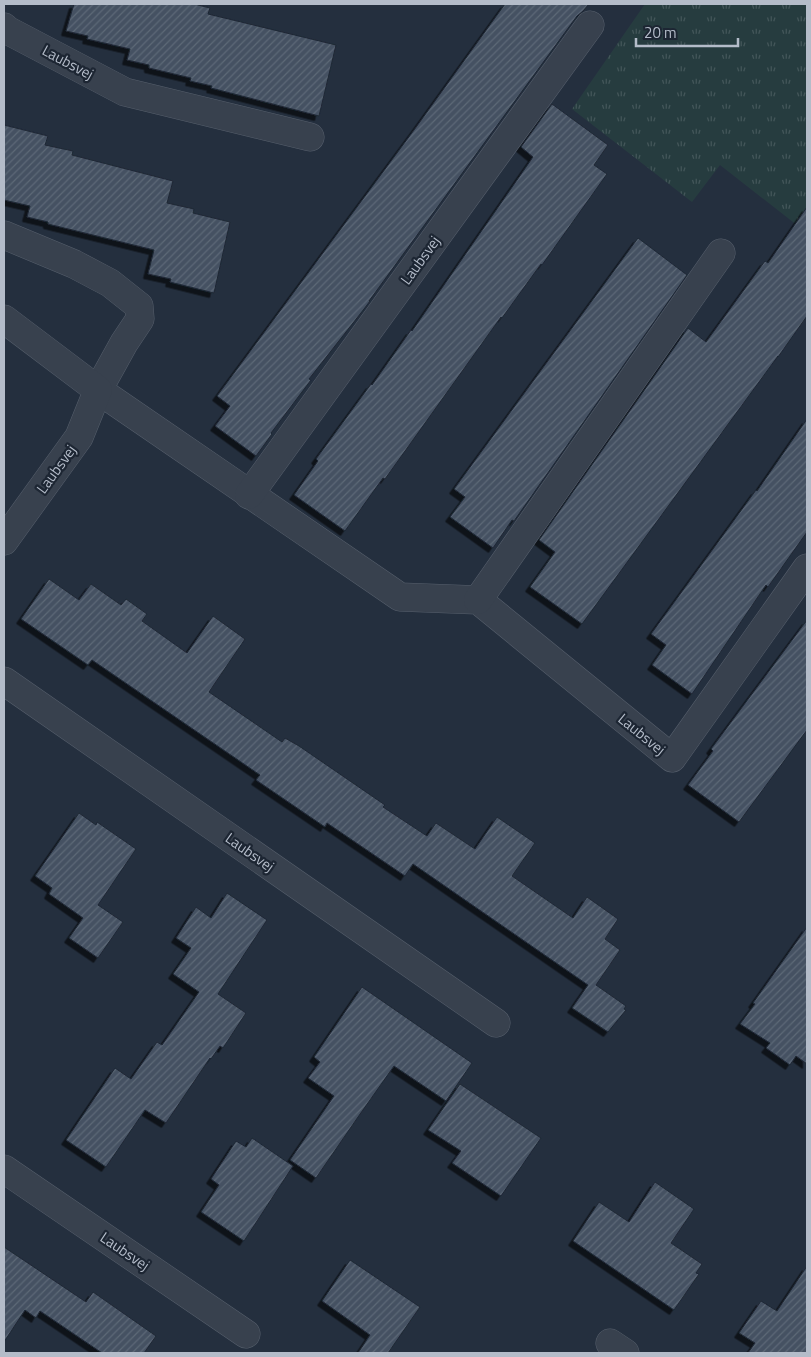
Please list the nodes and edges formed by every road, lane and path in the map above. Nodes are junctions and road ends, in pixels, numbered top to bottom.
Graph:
1 (590, 25) dead end
2 (4, 27) edge
3 (310, 137) dead end
4 (4, 236) edge
5 (721, 253) dead end
6 (4, 319) edge
7 (98, 390) junction
8 (249, 495) junction
9 (4, 541) edge
10 (807, 568) edge
11 (478, 600) junction
12 (4, 681) edge
13 (496, 1023) dead end
14 (4, 1169) edge
15 (246, 1334) dead end

1 - 8 street, Laubsvej
2 - 3 street, Laubsvej
4 - 7 street, Laubsvej
5 - 11 street
6 - 7 street
7 - 8 street
7 - 9 street, Laubsvej
8 - 11 street
10 - 11 street, Laubsvej
12 - 13 street, Laubsvej
14 - 15 street, Laubsvej

